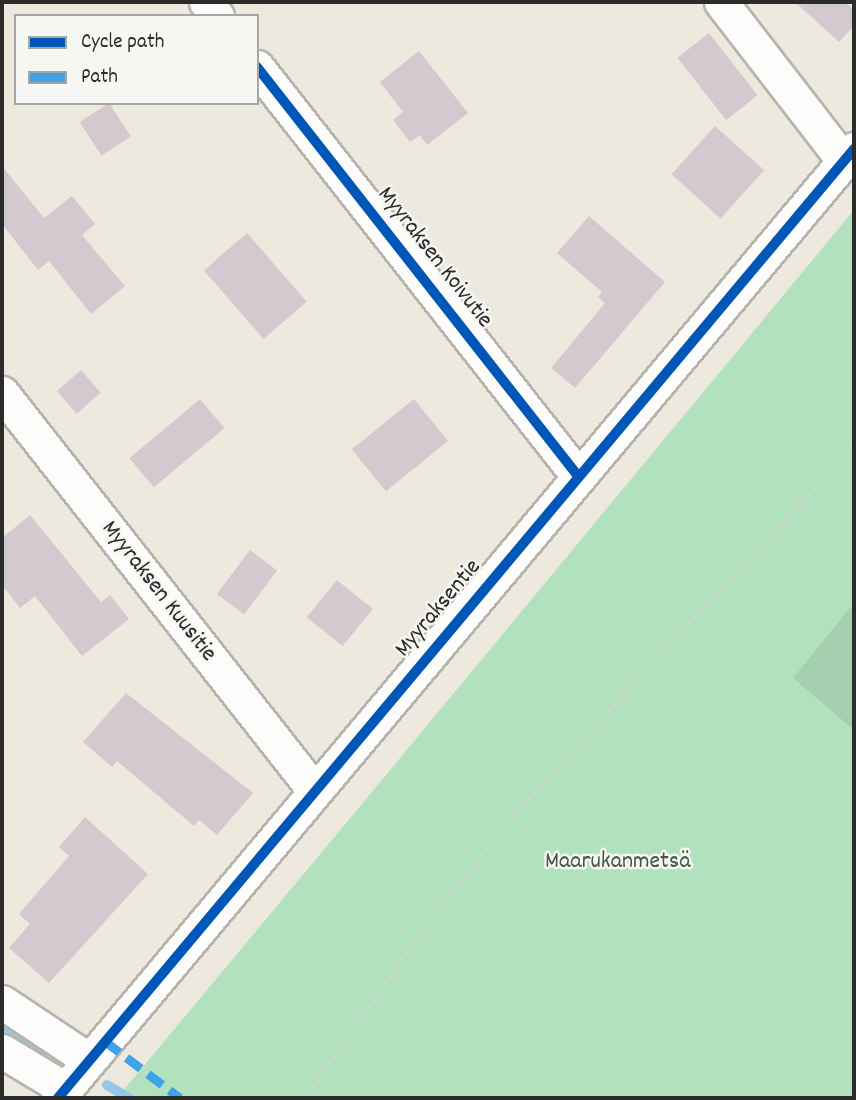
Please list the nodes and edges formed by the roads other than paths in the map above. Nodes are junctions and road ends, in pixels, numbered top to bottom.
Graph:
1 (721, 2) edge
2 (259, 70) edge
3 (849, 155) edge
4 (2, 393) edge
5 (578, 475) junction
6 (314, 790) junction
7 (2, 1002) edge
8 (2, 1051) edge
9 (89, 1060) junction
10 (61, 1094) edge

1 - 3 street
2 - 5 street, Myyraksen Koivutie
3 - 5 street, Myyraksentie
4 - 6 street, Myyraksen Kuusitie
5 - 6 street, Myyraksentie
6 - 9 street, Myyraksentie
7 - 9 street
8 - 10 street
9 - 10 street, Myyraksentie

